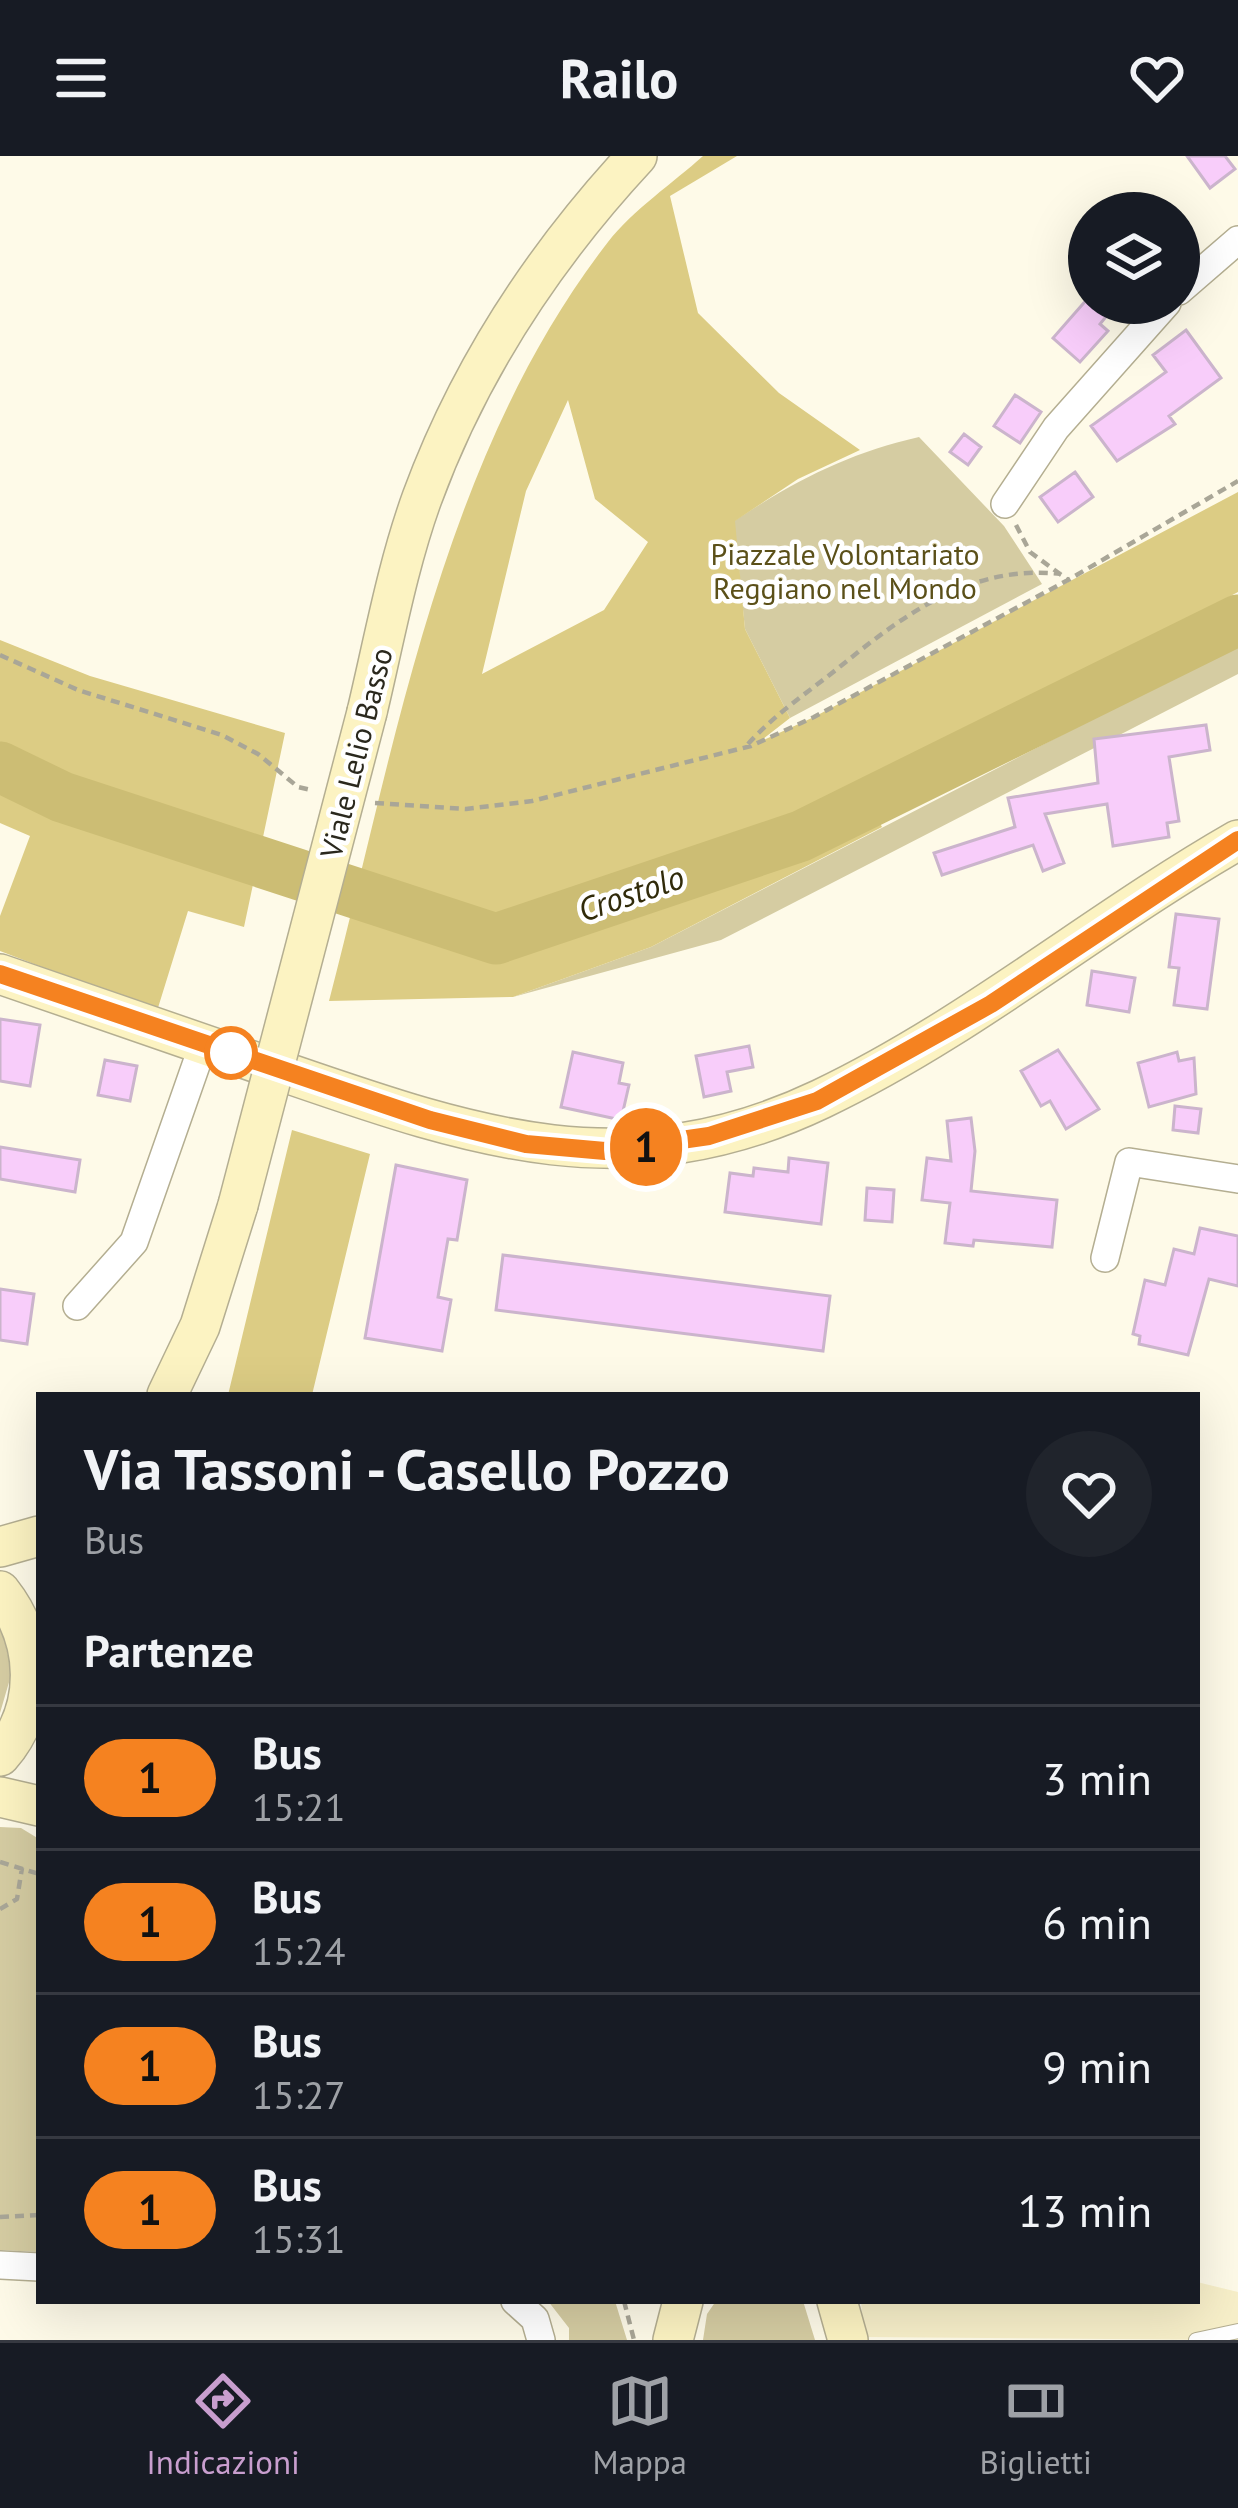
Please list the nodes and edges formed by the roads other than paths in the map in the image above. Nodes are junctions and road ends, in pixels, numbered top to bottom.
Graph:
1 (637, 156) edge
2 (1238, 240) edge
3 (1200, 273) edge
4 (1148, 324) edge
5 (1005, 504) road end
6 (1238, 840) edge
7 (0, 974) edge
8 (202, 1045) junction
9 (1238, 1179) edge
10 (1105, 1258) dead end
11 (77, 1306) dead end
12 (168, 1392) edge
13 (36, 1537) edge
14 (0, 1547) edge
15 (0, 1591) edge
16 (34, 1667) edge
17 (0, 1756) edge
18 (0, 1797) edge
19 (36, 1805) edge
20 (0, 2265) edge
21 (36, 2267) edge
22 (518, 2304) edge
23 (1238, 2331) edge
24 (541, 2340) edge
25 (1196, 2340) edge

1 - 12 main road, Viale Lelio Basso, bridge
2 - 3 street
4 - 5 street
6 - 8 main road
7 - 8 main road
8 - 11 street
9 - 10 street
13 - 14 main road
15 - 16 main road
16 - 17 main road
18 - 19 main road
20 - 21 street
22 - 24 street
23 - 25 lane

